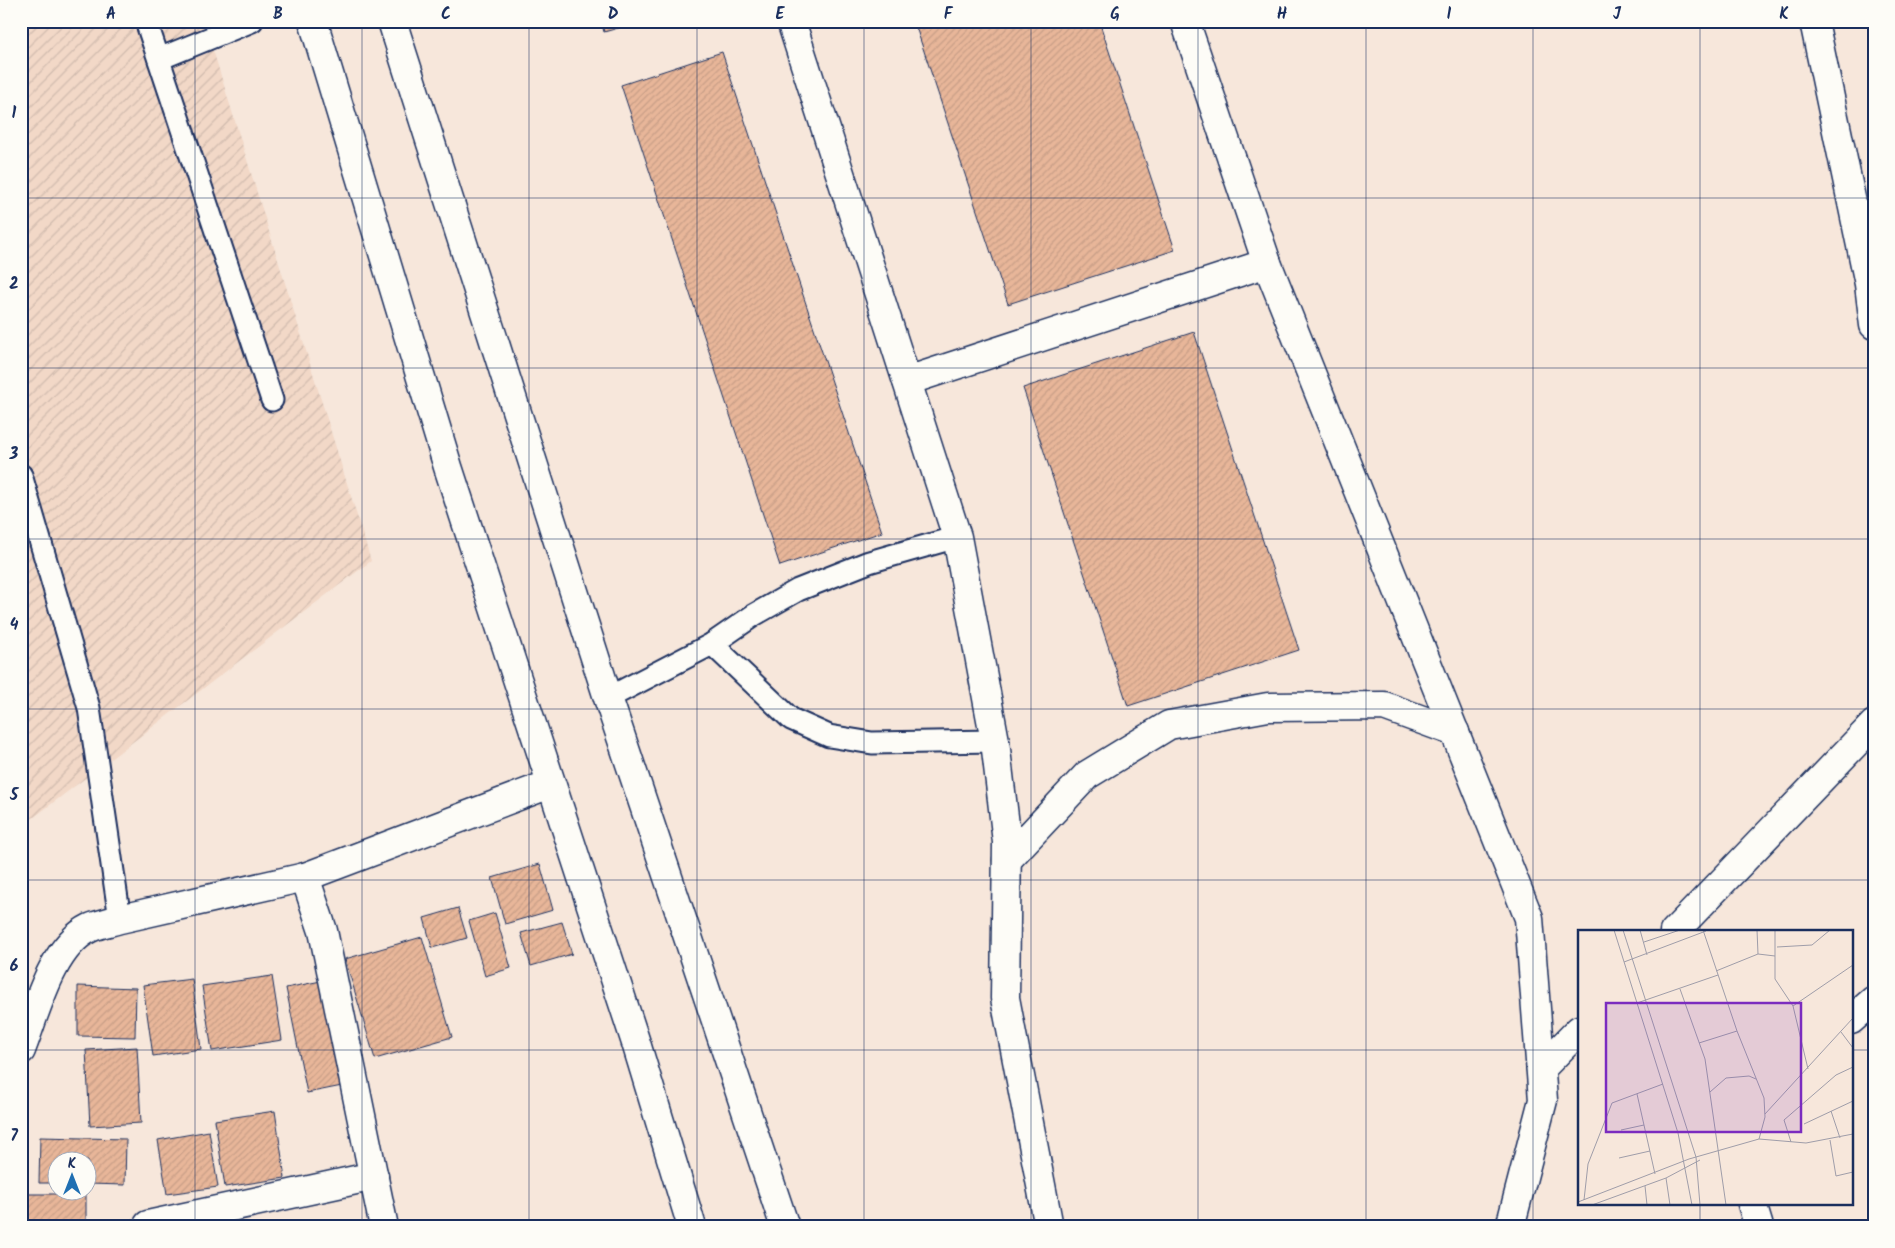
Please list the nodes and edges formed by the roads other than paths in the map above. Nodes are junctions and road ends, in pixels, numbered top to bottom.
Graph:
1 (146, 21) edge
2 (252, 21) edge
3 (313, 21) edge
4 (392, 21) edge
5 (791, 21) edge
6 (1185, 21) edge
7 (1817, 23) edge
8 (159, 59) junction
9 (1267, 263) junction
10 (1874, 325) edge
11 (907, 381) junction
12 (272, 400) dead end
13 (21, 475) edge
14 (957, 537) junction
15 (712, 644) junction
16 (608, 698) junction
17 (1874, 724) edge
18 (1455, 732) junction
19 (995, 741) junction
20 (550, 784) junction
21 (1007, 860) junction
22 (305, 877) junction
23 (120, 919) junction
24 (1676, 930) edge
25 (1874, 1000) edge
26 (1852, 1019) edge
27 (1578, 1031) edge
28 (21, 1050) edge
29 (1541, 1069) junction
30 (374, 1176) junction
31 (1753, 1206) edge
32 (148, 1225) dead end
33 (384, 1227) edge
34 (692, 1227) edge
35 (785, 1227) edge
36 (1049, 1227) edge
37 (1510, 1227) edge
38 (1759, 1227) edge

1 - 8 lane
2 - 8 lane
3 - 20 street
4 - 16 street
5 - 11 street
6 - 9 street
7 - 10 street
8 - 12 lane
9 - 11 street
9 - 18 street
11 - 14 street
13 - 23 lane
14 - 15 lane
14 - 19 street
15 - 16 lane
15 - 19 lane
16 - 35 street
17 - 24 street
18 - 21 street
18 - 29 street
19 - 21 street
20 - 22 street
20 - 34 street
21 - 36 street
22 - 23 street
22 - 30 street
23 - 28 street
25 - 26 street
27 - 29 street
29 - 37 street
30 - 32 street
30 - 33 street
31 - 38 street

